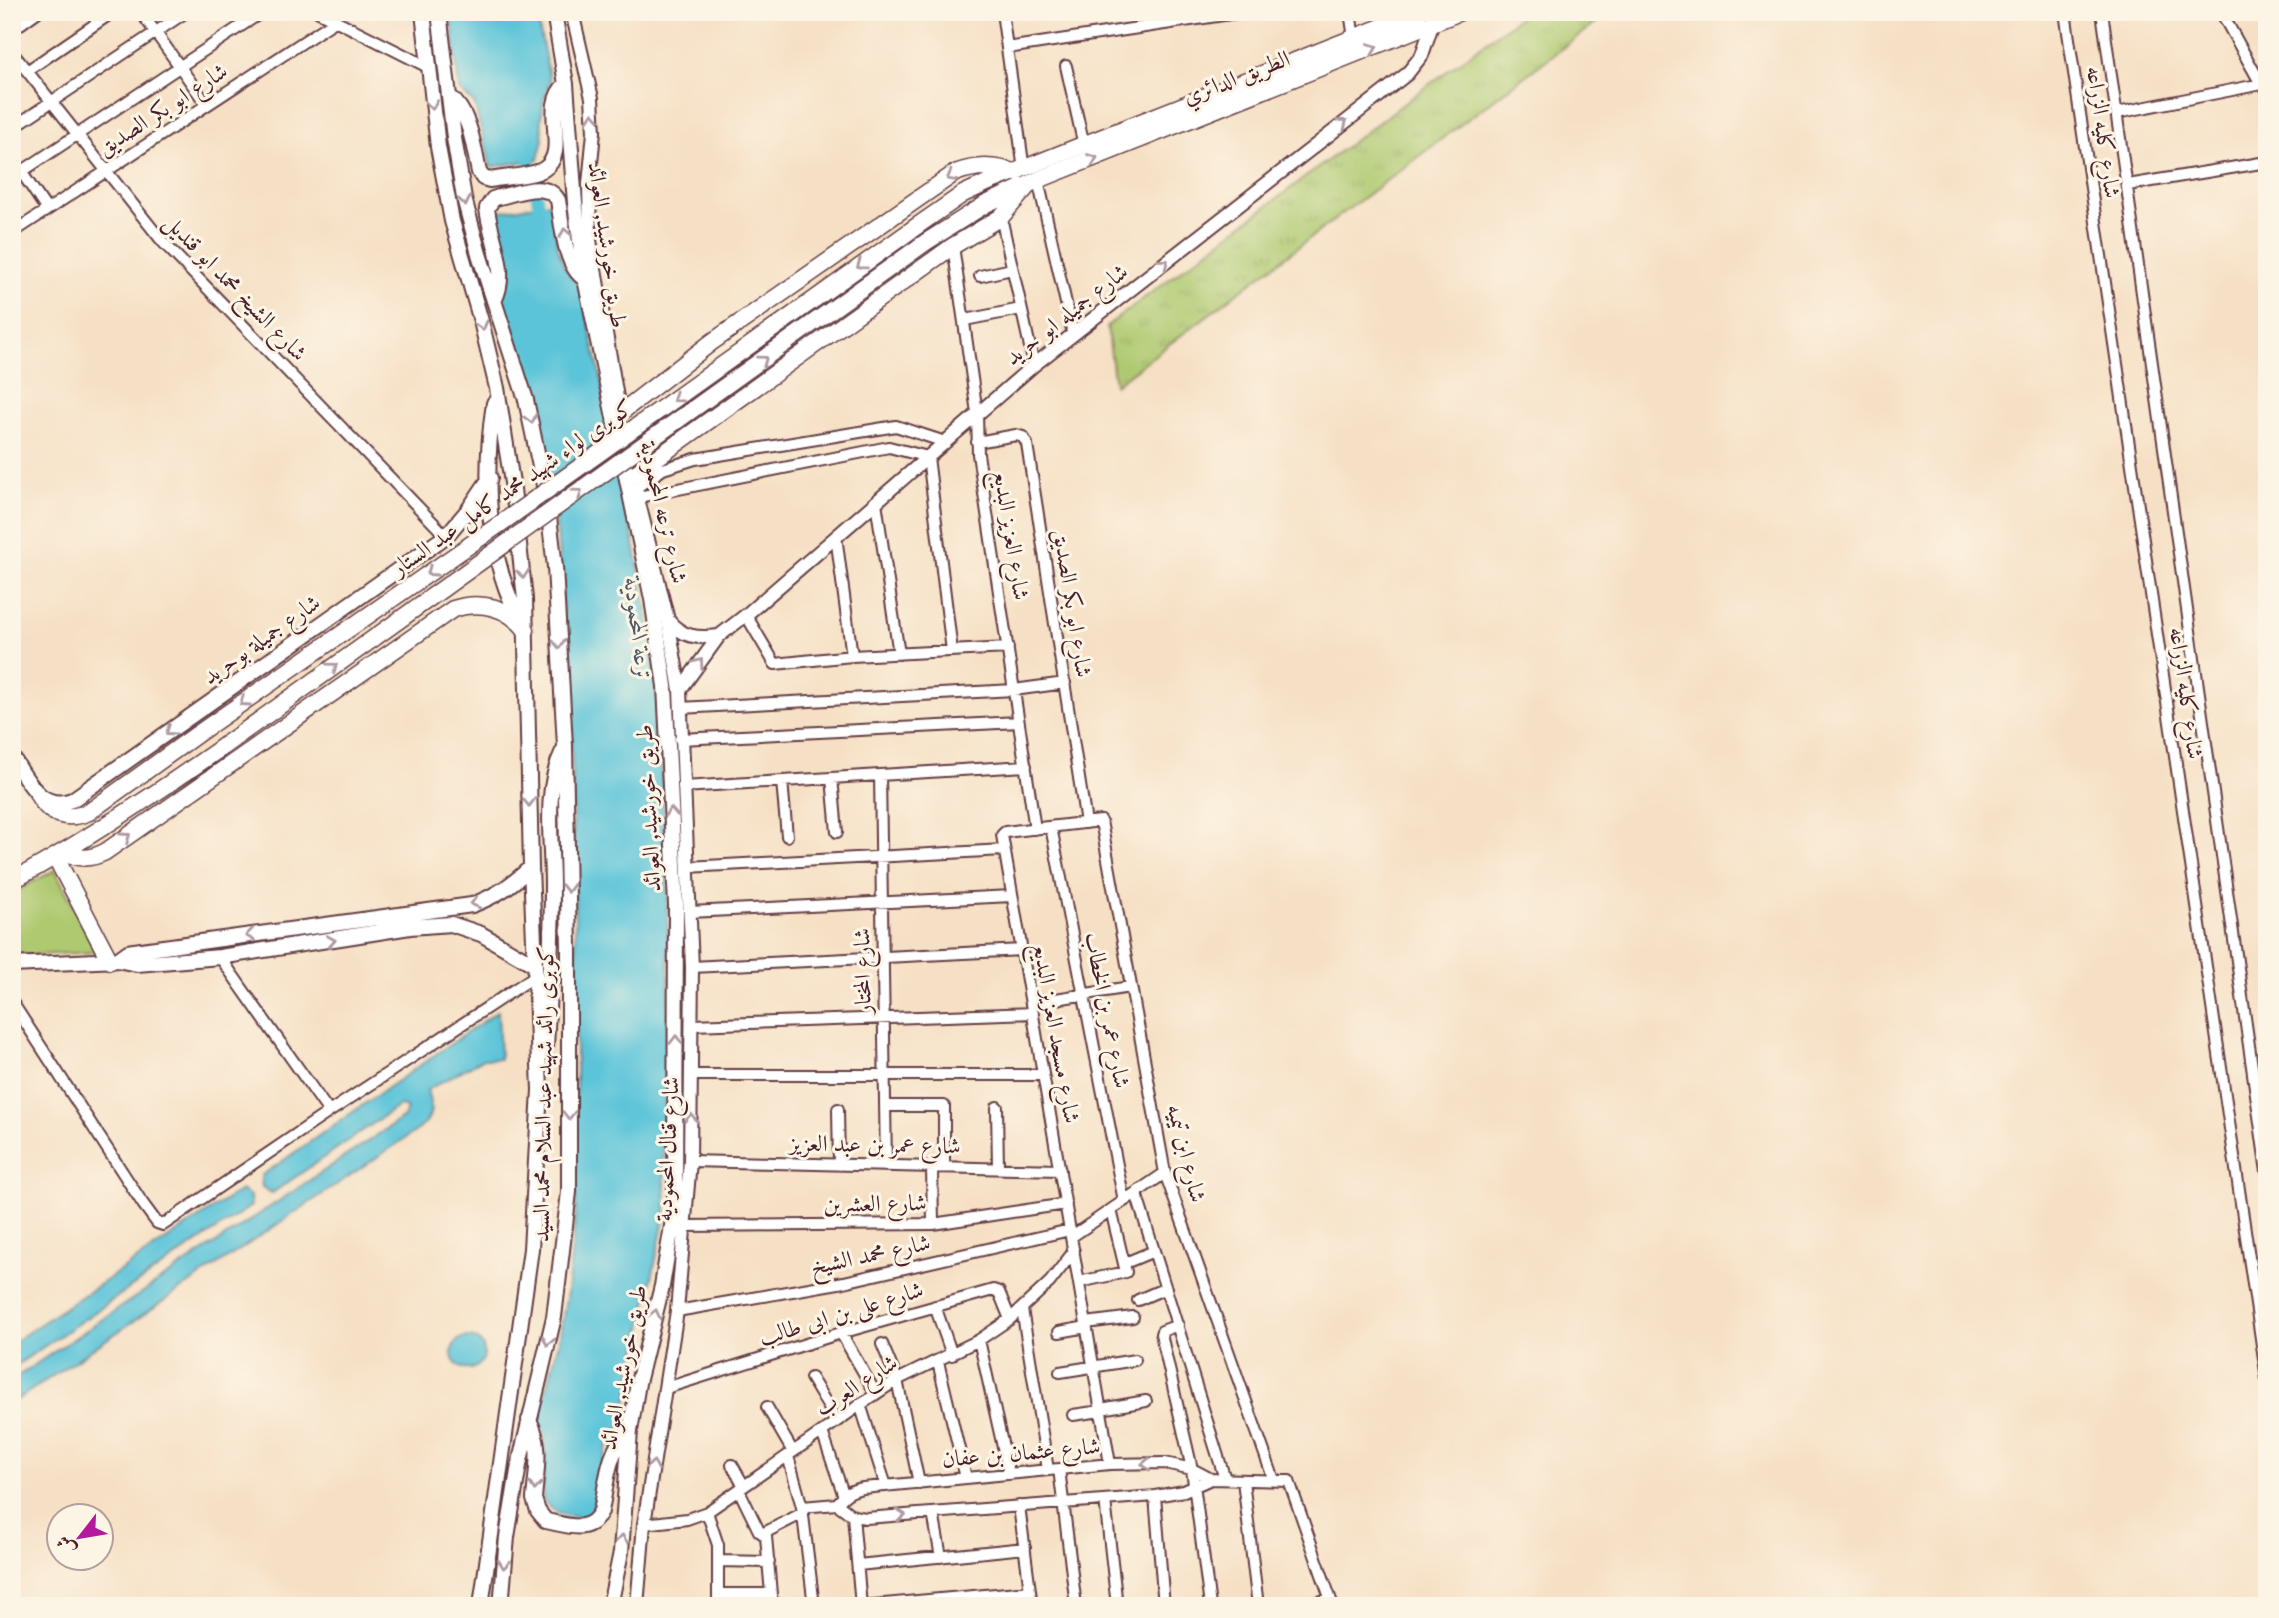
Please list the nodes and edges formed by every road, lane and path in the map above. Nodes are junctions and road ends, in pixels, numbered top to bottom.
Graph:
1 (37, 12) edge
2 (113, 12) edge
3 (141, 12) edge
4 (186, 12) edge
5 (262, 12) edge
6 (319, 12) edge
7 (423, 12) edge
8 (439, 12) edge
9 (554, 12) edge
10 (572, 12) edge
11 (1002, 12) edge
12 (1243, 12) edge
13 (1350, 12) edge
14 (1460, 12) edge
15 (2065, 12) edge
16 (2102, 12) edge
17 (2221, 12) edge
18 (1416, 13) edge
19 (335, 21) junction
20 (1432, 25) junction
21 (12, 30) edge
22 (156, 32) junction
23 (1354, 38) junction
24 (1007, 48) junction
25 (13, 54) edge
26 (180, 66) junction
27 (1066, 66) dead end
28 (428, 67) junction
29 (27, 71) junction
30 (2264, 83) edge
31 (566, 84) junction
32 (449, 96) junction
33 (52, 102) junction
34 (207, 105) junction
35 (2117, 113) junction
36 (12, 128) edge
37 (78, 134) junction
38 (1084, 146) junction
39 (12, 158) edge
40 (2267, 162) edge
41 (108, 170) junction
42 (17, 175) edge
43 (1027, 177) junction
44 (2127, 185) junction
45 (47, 211) junction
46 (1001, 217) junction
47 (12, 233) edge
48 (953, 246) junction
49 (1012, 269) junction
50 (980, 276) dead end
51 (585, 279) junction
52 (494, 301) junction
53 (1021, 309) junction
54 (965, 320) junction
55 (1073, 334) junction
56 (698, 353) junction
57 (1034, 365) junction
58 (497, 388) junction
59 (727, 407) junction
60 (620, 413) junction
61 (977, 413) junction
62 (945, 442) junction
63 (977, 442) junction
64 (928, 457) junction
65 (490, 478) junction
66 (635, 487) junction
67 (876, 502) junction
68 (446, 536) junction
69 (836, 536) junction
70 (746, 615) junction
71 (668, 620) junction
72 (526, 630) junction
73 (719, 636) junction
74 (1008, 648) junction
75 (952, 651) junction
76 (899, 654) junction
77 (852, 656) junction
78 (1065, 683) junction
79 (680, 690) junction
80 (1014, 690) junction
81 (680, 708) junction
82 (1019, 722) junction
83 (680, 739) junction
84 (565, 746) junction
85 (12, 757) edge
86 (1026, 766) junction
87 (880, 775) junction
88 (832, 778) junction
89 (782, 781) junction
90 (683, 787) junction
91 (38, 795) junction
92 (1086, 823) junction
93 (1051, 827) junction
94 (1035, 829) junction
95 (837, 832) dead end
96 (787, 836) dead end
97 (1004, 850) junction
98 (60, 855) junction
99 (881, 857) junction
100 (531, 867) junction
101 (687, 867) junction
102 (15, 881) edge
103 (1012, 895) junction
104 (882, 902) junction
105 (450, 908) junction
106 (689, 912) junction
107 (451, 924) junction
108 (1022, 950) junction
109 (220, 957) junction
110 (883, 957) junction
111 (114, 961) junction
112 (12, 965) edge
113 (692, 967) junction
114 (535, 971) junction
115 (1130, 987) junction
116 (1084, 995) junction
117 (12, 1002) edge
118 (1032, 1008) junction
119 (884, 1018) junction
120 (692, 1025) junction
121 (692, 1075) junction
122 (885, 1075) junction
123 (1043, 1075) junction
124 (540, 1090) junction
125 (885, 1106) junction
126 (997, 1107) dead end
127 (838, 1109) dead end
128 (328, 1112) junction
129 (690, 1161) junction
130 (839, 1165) junction
131 (886, 1166) junction
132 (938, 1167) junction
133 (998, 1168) junction
134 (1060, 1170) junction
135 (2267, 1172) edge
136 (1165, 1173) junction
137 (1136, 1193) junction
138 (1124, 1201) junction
139 (1066, 1204) junction
140 (1111, 1210) junction
141 (933, 1224) junction
142 (684, 1226) junction
143 (1071, 1233) junction
144 (1074, 1251) junction
145 (1154, 1251) junction
146 (1125, 1263) junction
147 (1079, 1282) junction
148 (1166, 1288) junction
149 (1138, 1300) dead end
150 (935, 1306) junction
151 (1022, 1309) junction
152 (677, 1311) junction
153 (1133, 1317) dead end
154 (1010, 1319) junction
155 (1086, 1325) junction
156 (1178, 1325) junction
157 (1059, 1332) dead end
158 (841, 1333) junction
159 (979, 1340) junction
160 (882, 1344) dead end
161 (952, 1355) junction
162 (1135, 1360) dead end
163 (938, 1362) junction
164 (1094, 1367) junction
165 (1060, 1372) dead end
166 (811, 1378) dead end
167 (2267, 1379) edge
168 (897, 1380) junction
169 (666, 1388) junction
170 (876, 1394) junction
171 (1146, 1401) dead end
172 (860, 1404) junction
173 (766, 1407) dead end
174 (1101, 1410) junction
175 (1073, 1415) dead end
176 (529, 1420) junction
177 (837, 1421) junction
178 (630, 1431) junction
179 (822, 1432) junction
180 (790, 1454) junction
181 (1110, 1464) junction
182 (732, 1465) dead end
183 (1054, 1469) junction
184 (1192, 1469) junction
185 (1009, 1474) junction
186 (966, 1478) junction
187 (1211, 1479) junction
188 (1225, 1479) junction
189 (1243, 1480) junction
190 (1274, 1480) junction
191 (919, 1483) junction
192 (886, 1486) junction
193 (1195, 1487) junction
194 (742, 1488) junction
195 (1155, 1496) junction
196 (841, 1500) junction
197 (1105, 1500) junction
198 (1063, 1503) junction
199 (1019, 1506) junction
200 (803, 1510) junction
201 (707, 1512) junction
202 (933, 1513) junction
203 (853, 1516) junction
204 (643, 1524) junction
205 (764, 1533) junction
206 (1025, 1548) junction
207 (941, 1557) junction
208 (719, 1561) junction
209 (769, 1562) junction
210 (858, 1565) junction
211 (1030, 1591) junction
212 (718, 1594) junction
213 (771, 1594) junction
214 (1331, 1603) edge
215 (481, 1606) edge
216 (500, 1606) edge
217 (610, 1606) edge
218 (637, 1606) edge
219 (718, 1606) edge
220 (772, 1606) edge
221 (814, 1606) edge
222 (862, 1606) edge
223 (1032, 1606) edge
224 (1076, 1606) edge
225 (1117, 1606) edge
226 (1164, 1606) edge
227 (1210, 1606) edge
228 (1258, 1606) edge
229 (1300, 1606) edge

1 - 21 street
2 - 29 street
3 - 22 street
4 - 22 street
5 - 26 street
6 - 19 street
7 - 28 main road
8 - 32 main road
9 - 31 main road, طريق خورشيد, العوائد
60 -> 10 street, شارع ترعه المحمودية
11 - 24 street
12 - 24 street
13 - 23 street
14 - 20 main road, الطريق الدائري
15 - 167 street, شارع كليه الزراعه
16 - 35 street, شارع كليه الزراعه
17 - 30 street
18 - 23 main road, الطريق الدائري
19 - 28 street
19 - 34 street, شارع ابو بكر الصديق
43 -> 20 main road, الطريق الدائري
55 -> 20 street, شارع جميله ابو حريد
22 - 26 street
22 - 33 street
23 - 38 main road, الطريق الدائري
24 - 43 street
25 - 29 street, شارع الشيخ محمد ابو قنديل
26 - 34 street
26 - 37 street
27 - 38 street
28 -> 58 main road
29 - 33 street, شارع الشيخ محمد ابو قنديل
30 - 35 street
31 - 32 main road
31 - 51 main road, طريق خورشيد, العوائد
32 -> 52 main road
33 - 36 street
33 - 37 street, شارع الشيخ محمد ابو قنديل
34 - 41 street, شارع ابو بكر الصديق
35 - 44 street, شارع كليه الزراعه
37 - 41 street, شارع الشيخ محمد ابو قنديل
37 - 42 street
38 - 43 main road, الطريق الدائري
39 - 42 street
40 - 44 street
41 - 45 street, شارع ابو بكر الصديق
41 - 68 street, شارع الشيخ محمد ابو قنديل
42 - 45 street
43 - 46 main road
43 - 55 street
43 -> 56 main road
43 -> 91 main road, كوبرى لواء شهيد محمد كامل عبد الستار, bridge
98 -> 43 main road, كوبرى لواء شهيد محمد كامل عبد الستار, bridge
44 - 135 street, شارع كليه الزراعه
45 - 47 street, شارع ابو بكر الصديق
46 - 48 main road
46 - 49 street
48 - 54 street, شارع العزيز البديع
48 - 59 main road
49 - 50 street
49 - 53 street
51 -> 52 main road
178 -> 51 main road, طريق خورشيد, العوائد
52 -> 84 main road
53 - 54 street
53 - 57 street
54 - 61 street, شارع العزيز البديع
55 - 57 street, شارع جميله ابو حريد
56 - 59 main road
56 - 60 main road
57 - 61 street, شارع جميله ابو حريد
58 - 65 main road
58 -> 72 main road
59 - 66 main road
60 - 66 street, شارع ترعه المحمودية
61 - 62 street, شارع جميله ابو حريد
61 - 63 street, شارع العزيز البديع
62 - 64 street, شارع جميله ابو حريد
62 - 66 street
63 - 74 street, شارع العزيز البديع
63 - 78 street, شارع ابو بكر الصديق
64 - 66 street
64 - 67 street, شارع جميله ابو حريد
64 - 75 street
65 - 68 main road, شارع جميلة بوحريد
65 - 72 main road
66 - 71 street, شارع ترعه المحمودية
67 - 69 street, شارع جميله ابو حريد
67 - 76 street
68 -> 91 main road, شارع جميلة بوحريد
69 - 70 street, شارع جميله ابو حريد
69 - 77 street
70 - 73 street, شارع جميله ابو حريد
70 - 77 street
71 - 73 street
71 - 79 street, شارع ترعه المحمودية
98 -> 72 main road
72 -> 100 main road
79 -> 73 street, شارع جميله ابو حريد
74 - 75 street
74 - 80 street, شارع العزيز البديع
75 - 76 street
76 - 77 street
78 - 80 street
78 - 92 street, شارع ابو بكر الصديق
79 - 81 street, شارع قنال المحمودية
80 - 81 street
80 - 82 street, شارع العزيز البديع
81 - 83 street, شارع قنال المحمودية
82 - 83 street
82 - 86 street, شارع العزيز البديع
83 - 90 street, شارع قنال المحمودية
84 - 124 main road
84 -> 176 main road, كوبرى رائد شهيد عبد السلام محمد السيد
85 - 91 main road
86 - 87 street
86 - 94 street, شارع العزيز البديع
87 - 88 street
87 - 99 street, شارع المختار
88 - 89 street
88 - 95 street
89 - 90 street
89 - 96 street
90 - 101 street, شارع قنال المحمودية
92 - 93 street
92 - 115 street, شارع ابن تيميه
93 - 94 street
93 - 116 street, شارع عمر بن الخطاب
94 - 97 street, شارع مسجد العزيز البديع
97 - 99 street
97 - 103 street, شارع مسجد العزيز البديع
98 - 102 main road
98 - 111 main road
99 - 101 street
99 - 104 street, شارع المختار
100 -> 105 main road
100 - 114 main road
101 - 106 street, شارع قنال المحمودية
103 - 104 street
103 - 108 street, شارع مسجد العزيز البديع
104 - 106 street
104 - 110 street, شارع المختار
105 - 107 main road
105 -> 111 main road
106 - 113 street, شارع قنال المحمودية
109 -> 107 main road
107 - 114 main road
108 - 110 street
108 - 118 street, شارع مسجد العزيز البديع
109 - 111 main road
109 - 128 street
110 - 113 street
110 - 119 street, شارع المختار
111 - 112 main road
113 - 120 street, شارع قنال المحمودية
114 - 124 main road
114 - 128 street
115 - 116 street
115 - 136 street, شارع ابن تيميه
116 - 118 street
116 - 138 street, شارع عمر بن الخطاب
117 - 128 street
118 - 119 street
118 - 123 street, شارع مسجد العزيز البديع
119 - 120 street
119 - 122 street, شارع المختار
120 - 121 street, شارع قنال المحمودية
121 - 122 street
129 -> 121 street, شارع قنال المحمودية
122 - 123 street
122 - 125 street, شارع المختار
123 - 134 street, شارع مسجد العزيز البديع
124 - 215 main road
125 - 131 street, شارع المختار
125 - 132 street
126 - 133 street
127 - 130 street
129 - 130 street, شارع عمر بن عبد العزيز
129 - 142 street, شارع قنال المحمودية
130 - 131 street, شارع عمر بن عبد العزيز
131 - 132 street, شارع عمر بن عبد العزيز
132 - 133 street, شارع عمر بن عبد العزيز
132 - 141 street
133 - 134 street, شارع عمر بن عبد العزيز
134 - 139 street, شارع مسجد العزيز البديع
136 - 137 street
136 - 190 street, شارع ابن تيميه
137 - 138 street
137 - 145 street
138 - 140 street
139 - 141 street, شارع العشرين
139 - 143 street, شارع مسجد العزيز البديع
140 - 143 street
140 - 146 street
141 - 142 street, شارع العشرين
142 - 152 street, شارع قنال المحمودية
143 - 144 street, شارع مسجد العزيز البديع
143 - 152 street, شارع محمد الشيخ
144 - 147 street, شارع مسجد العزيز البديع
144 - 151 street, شارع العرب
145 - 146 street
145 - 148 street
146 - 147 street
147 - 155 street, شارع مسجد العزيز البديع
148 - 149 street
148 - 156 street
150 - 154 street, شارع على بن ابى طالب
150 - 158 street, شارع على بن ابى طالب
150 - 161 street
151 - 154 street, شارع العرب
151 - 183 street
152 - 169 street, شارع قنال المحمودية
153 - 155 street
154 - 159 street, شارع العرب
155 - 157 street
155 - 164 street, شارع مسجد العزيز البديع
156 - 184 street
156 - 188 street
158 - 169 street, شارع على بن ابى طالب
158 - 170 street
159 - 161 street, شارع العرب
159 - 185 street
160 - 168 street
161 - 163 street, شارع العرب
162 - 164 street
163 - 168 street, شارع العرب
163 - 186 street
164 - 165 street
164 - 174 street, شارع مسجد العزيز البديع
166 - 177 street
168 - 170 street, شارع العرب
168 - 191 street
204 -> 169 street, شارع قنال المحمودية
170 - 172 street, شارع العرب
171 - 174 street
172 - 177 street, شارع العرب
172 - 192 street
173 - 180 street
174 - 175 street
174 - 181 street, شارع مسجد العزيز البديع
176 -> 178 main road
176 -> 216 main road, كوبرى رائد شهيد عبد السلام محمد السيد
177 - 179 street, شارع العرب
217 -> 178 main road, طريق خورشيد, العوائد
179 - 180 street, شارع العرب
179 - 196 street
180 - 194 street, شارع العرب
180 - 200 street
181 - 183 street, شارع عثمان بن عفان
184 -> 181 street, شارع عثمان بن عفان
182 - 194 street
183 - 185 street, شارع عثمان بن عفان
183 - 198 street
184 - 187 street, شارع عثمان بن عفان
184 - 193 street
185 - 186 street, شارع عثمان بن عفان
186 - 191 street, شارع عثمان بن عفان
187 - 188 street, شارع عثمان بن عفان
187 - 193 street, شارع عثمان بن عفان
188 - 189 street, شارع عثمان بن عفان
189 - 190 street, شارع عثمان بن عفان
189 - 228 street
190 - 214 street, شارع عثمان بن عفان
191 - 192 street, شارع عثمان بن عفان
192 - 196 street, شارع عثمان بن عفان
193 - 195 street, شارع عثمان بن عفان
193 - 227 street
194 - 201 street, شارع العرب
194 - 205 street
195 - 197 street, شارع عثمان بن عفان
195 - 226 street
196 - 200 street, شارع عثمان بن عفان
196 - 203 street
197 - 198 street, شارع عثمان بن عفان
197 - 225 street
198 - 199 street, شارع عثمان بن عفان
198 - 224 street
199 - 202 street, شارع عثمان بن عفان
199 - 206 street
200 - 205 street
200 - 221 street
201 - 204 street, شارع العرب
201 - 208 street
203 -> 202 street, شارع عثمان بن عفان
202 - 207 street
203 - 210 street
204 - 218 street, شارع قنال المحمودية
205 - 209 street
206 - 207 street
206 - 211 street
207 - 210 street
208 - 209 street
208 - 212 street
209 - 213 street
210 - 222 street
211 - 222 street
211 - 223 street
212 - 213 street
212 - 219 street
213 - 220 street
214 - 229 street

